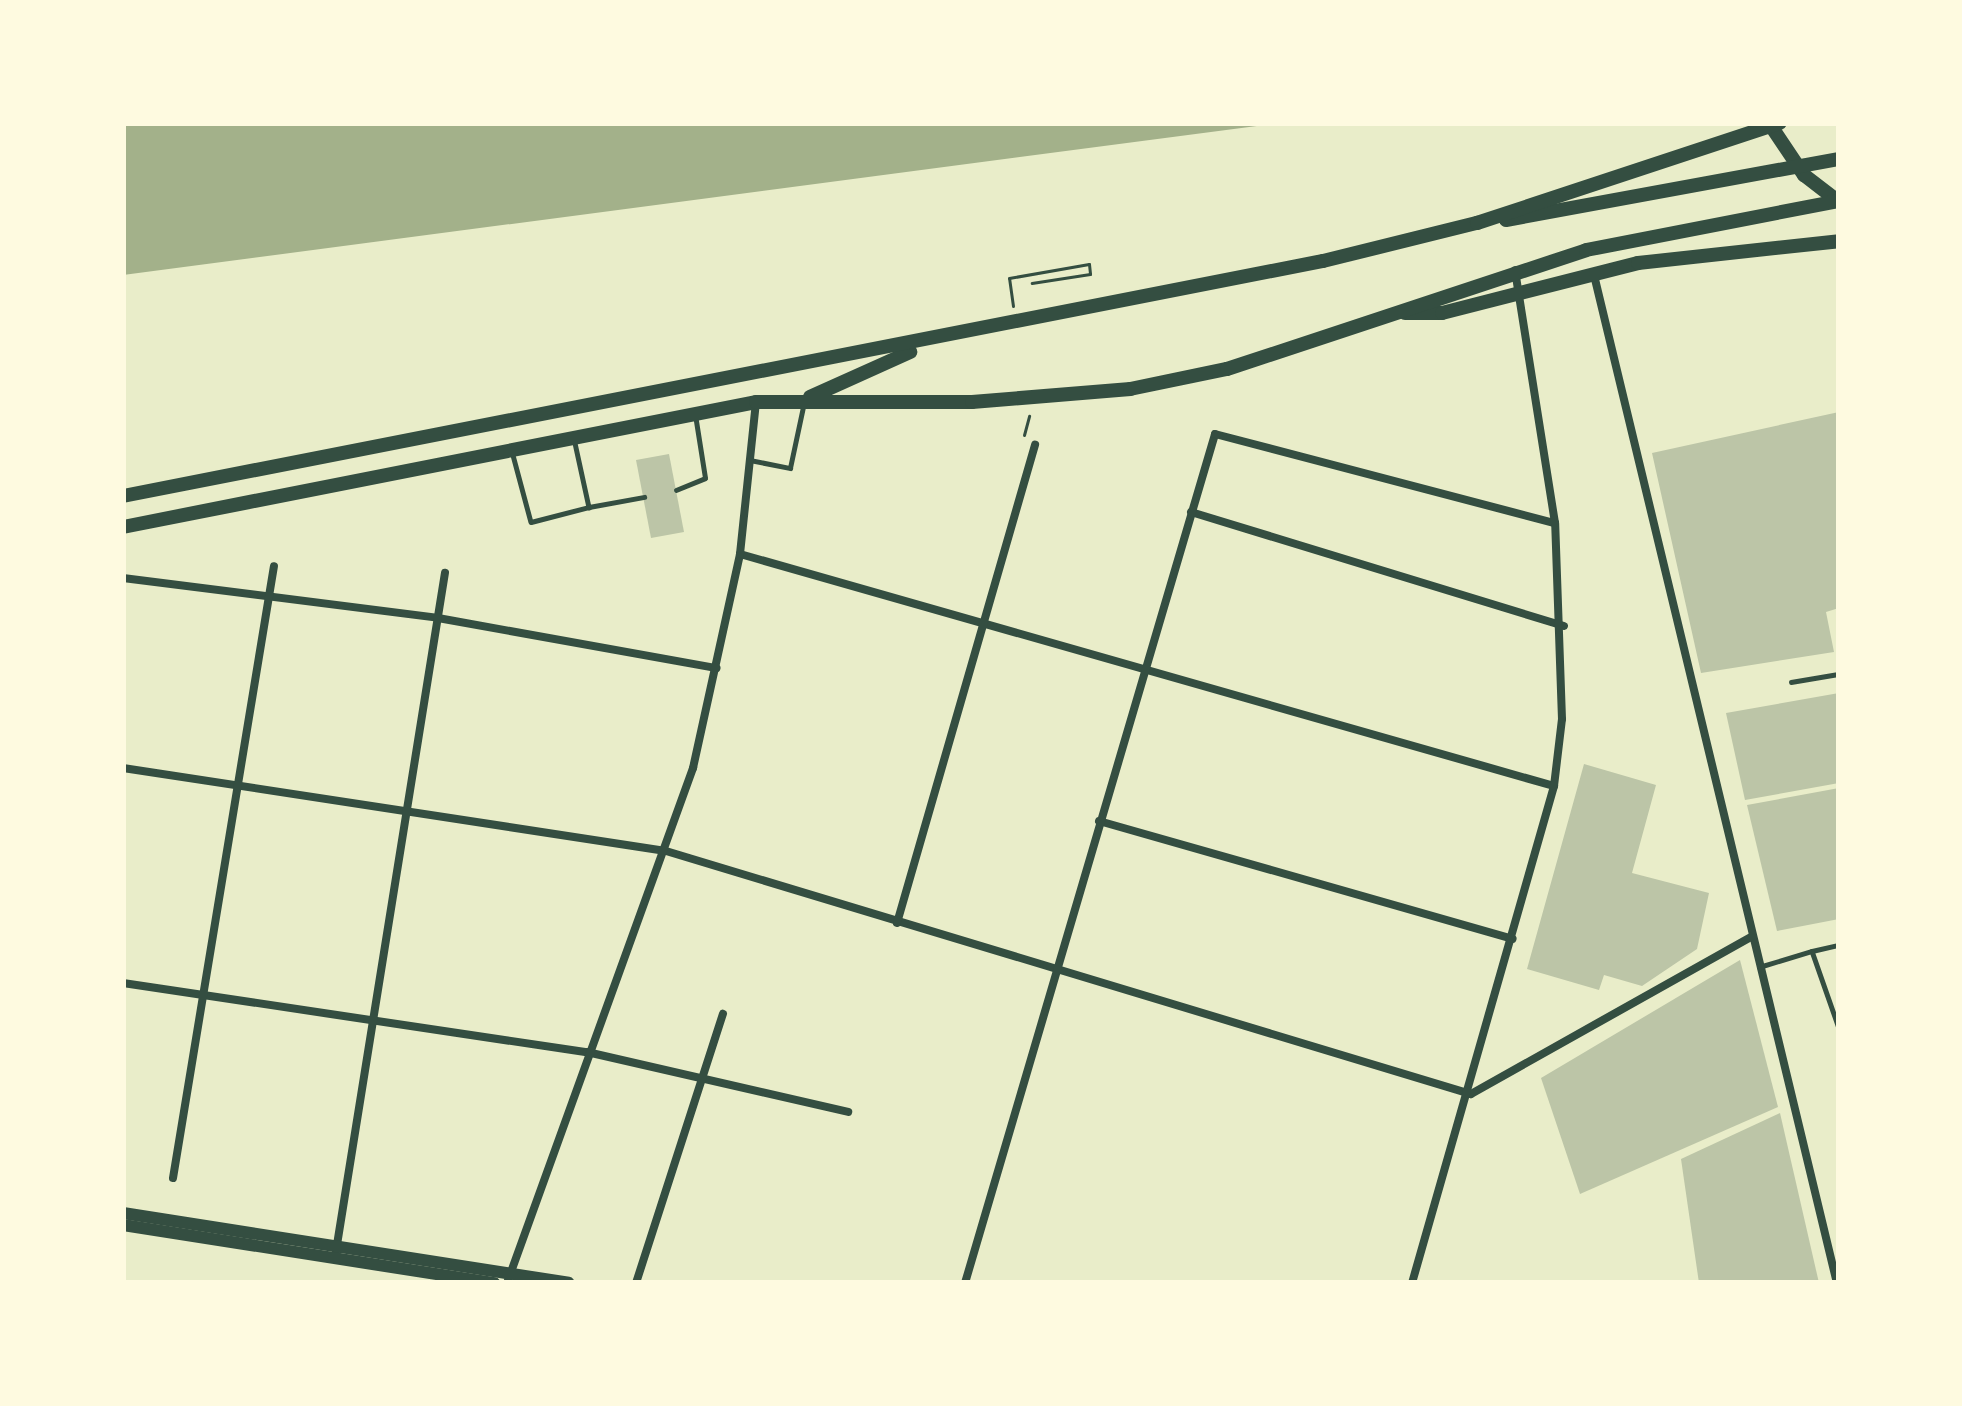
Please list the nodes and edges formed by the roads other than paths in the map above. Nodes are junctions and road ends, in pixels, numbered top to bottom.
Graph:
1 (1769, 123) edge
2 (1780, 123) edge
3 (1839, 159) edge
4 (1839, 201) edge
5 (1477, 223) junction
6 (1839, 242) edge
7 (1515, 270) junction
8 (1594, 273) junction
9 (1519, 292) junction
10 (1388, 314) junction
11 (934, 341) junction
12 (805, 399) junction
13 (756, 402) junction
14 (695, 413) junction
15 (574, 437) junction
16 (1035, 444) road end
17 (511, 450) junction
18 (750, 460) junction
19 (676, 490) dead end
20 (123, 496) edge
21 (644, 497) dead end
22 (590, 507) junction
23 (1191, 512) junction
24 (1555, 523) junction
25 (123, 527) edge
26 (740, 554) junction
27 (274, 566) dead end
28 (445, 573) dead end
29 (123, 578) edge
30 (269, 593) junction
31 (438, 618) junction
32 (986, 626) junction
33 (1564, 626) junction
34 (717, 668) junction
35 (1143, 669) junction
36 (1839, 674) edge
37 (1791, 682) dead end
38 (123, 768) edge
39 (233, 784) junction
40 (1553, 786) junction
41 (410, 811) junction
42 (1099, 821) junction
43 (666, 851) junction
44 (897, 923) junction
45 (1751, 937) junction
46 (1512, 939) junction
47 (1839, 944) edge
48 (1811, 951) junction
49 (1759, 967) junction
50 (1055, 970) junction
51 (123, 982) edge
52 (198, 994) junction
53 (723, 1014) dead end
54 (374, 1022) junction
55 (1839, 1028) edge
56 (587, 1052) junction
57 (704, 1074) junction
58 (1471, 1094) junction
59 (848, 1112) dead end
60 (173, 1178) dead end
61 (123, 1213) edge
62 (123, 1226) edge
63 (336, 1252) junction
64 (508, 1279) edge
65 (495, 1283) edge
66 (569, 1283) edge
67 (636, 1283) edge
68 (965, 1283) edge
69 (1412, 1283) edge
70 (1837, 1283) edge

1 - 4 highway
2 - 5 highway
3 - 5 highway
4 - 7 highway
5 - 11 highway
6 - 8 highway
7 - 9 street
7 - 10 highway
8 - 9 highway
8 - 45 street
9 - 10 highway
9 - 24 street
10 - 12 highway
11 - 12 highway
11 - 20 highway
12 - 13 highway
12 - 18 lane
13 - 14 highway
13 - 18 street
14 - 15 highway
14 - 19 lane
15 - 17 highway
15 - 22 lane
16 - 32 street
17 - 22 lane
17 - 25 highway
18 - 26 street
21 - 22 lane
23 - 24 street
23 - 33 street
23 - 35 street
24 - 33 street
26 - 32 street
26 - 34 street
27 - 30 street
28 - 31 street
29 - 30 street
30 - 31 street
30 - 39 street
31 - 34 street
31 - 41 street
32 - 35 street
32 - 44 street
33 - 40 street
34 - 43 street
35 - 40 street
35 - 42 street
36 - 37 lane
38 - 39 street
39 - 41 street
39 - 52 street
40 - 46 street
41 - 43 street
41 - 54 street
42 - 46 street
42 - 50 street
43 - 44 street
43 - 56 street
44 - 50 street
45 - 49 street
45 - 58 street
46 - 58 street
47 - 48 lane
48 - 49 lane
48 - 55 lane
49 - 70 street
50 - 58 street
50 - 68 street
51 - 52 street
52 - 54 street
52 - 60 street
53 - 57 street
54 - 56 street
54 - 63 street
56 - 57 street
56 - 64 street
57 - 59 street
57 - 67 street
58 - 69 street
61 - 63 main road
62 - 63 main road
63 - 64 main road
63 - 65 main road
64 - 66 main road

